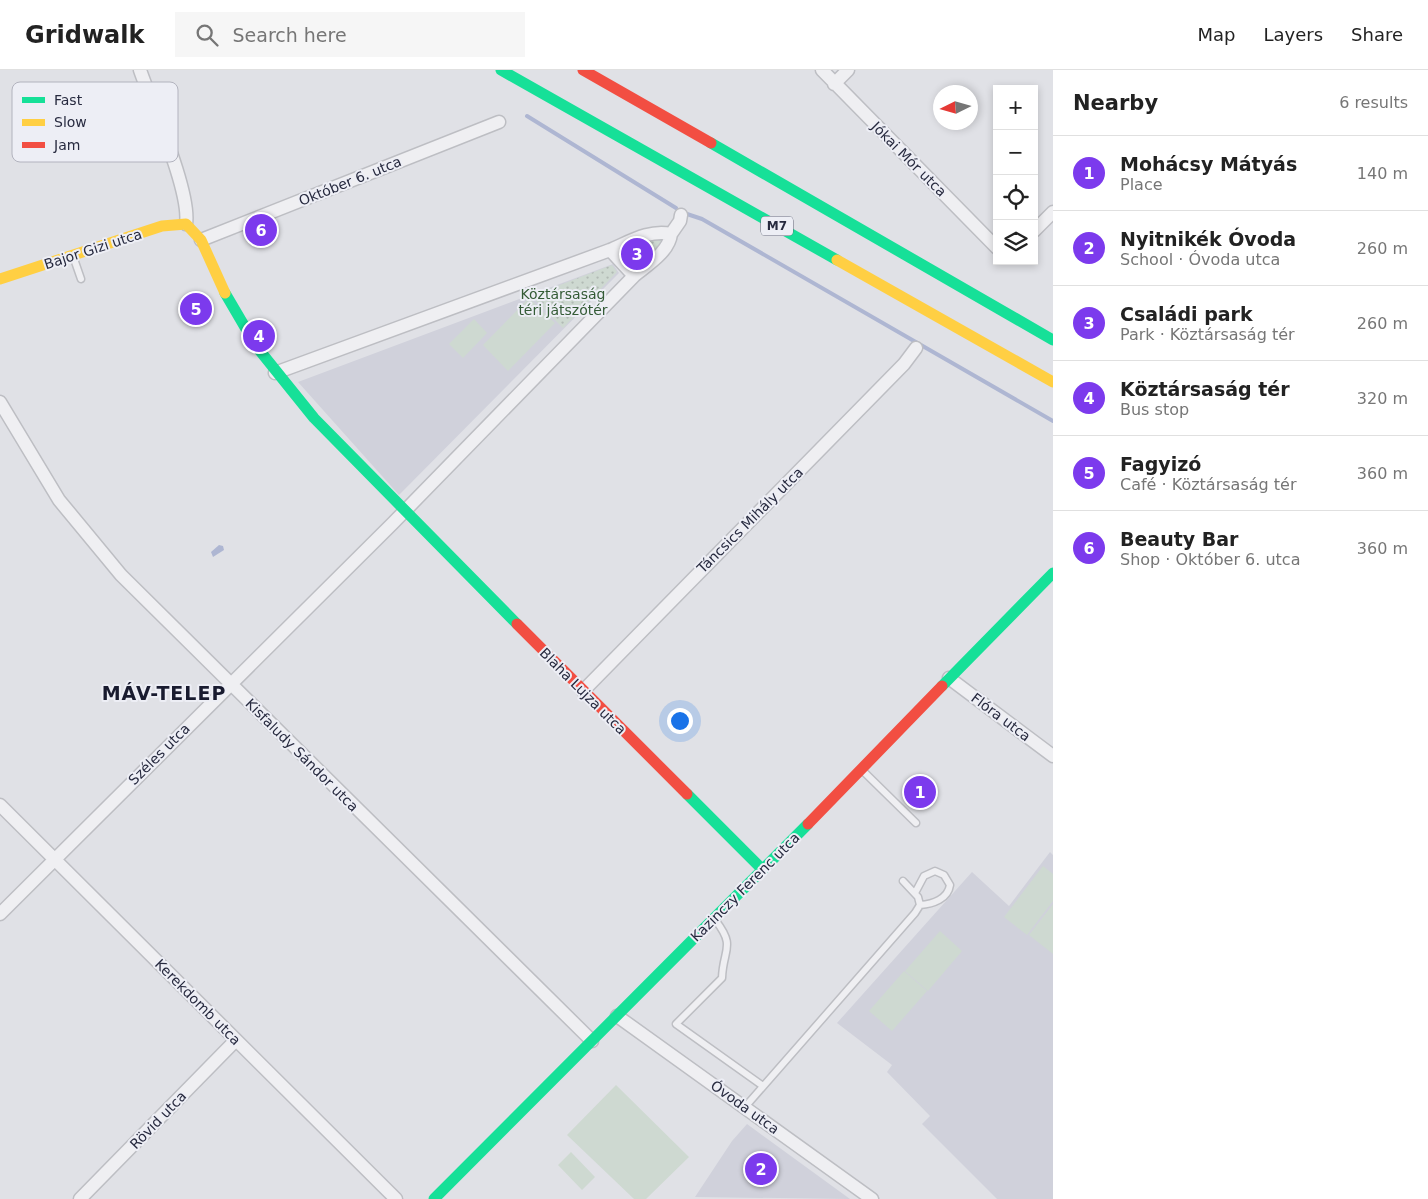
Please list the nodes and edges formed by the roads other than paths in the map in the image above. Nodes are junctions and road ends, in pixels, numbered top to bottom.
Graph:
1 (140, 70) edge
2 (501, 70) edge
3 (582, 70) edge
4 (822, 70) edge
5 (848, 70) edge
6 (144, 82) edge
7 (834, 84) junction
8 (499, 122) dead end
9 (173, 162) edge
10 (1053, 212) edge
11 (681, 215) dead end
12 (186, 224) junction
13 (1038, 227) edge
14 (670, 234) junction
15 (200, 240) junction
16 (993, 244) edge
17 (610, 250) junction
18 (72, 255) junction
19 (634, 276) junction
20 (0, 279) edge
21 (80, 279) dead end
22 (1053, 340) edge
23 (916, 348) dead end
24 (275, 373) junction
25 (1053, 382) edge
26 (0, 402) edge
27 (404, 511) junction
28 (1053, 573) edge
29 (949, 678) junction
30 (229, 684) junction
31 (583, 691) junction
32 (1053, 756) edge
33 (860, 769) junction
34 (0, 805) edge
35 (916, 823) dead end
36 (54, 859) junction
37 (763, 870) junction
38 (904, 881) dead end
39 (915, 893) junction
40 (920, 905) junction
41 (0, 914) edge
42 (714, 918) junction
43 (617, 1016) junction
44 (236, 1040) junction
45 (592, 1041) junction
46 (763, 1086) junction
47 (745, 1106) junction
48 (80, 1199) edge
49 (396, 1199) edge
50 (434, 1199) edge
51 (872, 1199) edge

1 - 6 street
2 - 25 main road, M7
3 - 22 main road
4 - 7 street, Jókai Mór utca
5 - 7 street
7 - 16 street, Jókai Mór utca
8 - 15 street, Október 6. utca
9 - 12 street
10 - 13 street
11 - 14 street
12 - 15 main road
12 - 18 main road, Bajor Gizi utca
14 - 17 street
14 - 19 street, Széles utca
15 - 24 main road, Blaha Lujza utca
17 - 19 street
17 - 24 street
18 - 20 main road, Bajor Gizi utca
18 - 21 lane
19 - 27 street, Széles utca
23 - 31 street, Táncsics Mihály utca
24 - 27 main road, Blaha Lujza utca
26 - 30 street, Kisfaludy Sándor utca
27 - 30 street, Széles utca
27 - 31 main road, Blaha Lujza utca
28 - 29 main road, Kazinczy Ferenc utca
29 - 32 street, Flóra utca
29 - 33 main road, Kazinczy Ferenc utca
30 - 36 street, Széles utca
30 - 45 street, Kisfaludy Sándor utca
31 - 37 main road, Blaha Lujza utca
33 - 35 lane
33 - 37 main road, Kazinczy Ferenc utca
34 - 36 street, Kerekdomb utca
36 - 41 street, Széles utca
36 - 44 street, Kerekdomb utca
37 - 42 main road, Kazinczy Ferenc utca
38 - 39 lane
39 - 40 lane
39 - 40 lane
40 - 46 lane
42 - 43 main road, Kazinczy Ferenc utca
42 - 46 lane
43 - 45 main road, Kazinczy Ferenc utca
43 - 47 street, Óvoda utca
44 - 48 street, Rövid utca
44 - 49 street, Kerekdomb utca
45 - 50 main road, Kazinczy Ferenc utca
46 - 47 lane
47 - 51 street, Óvoda utca

